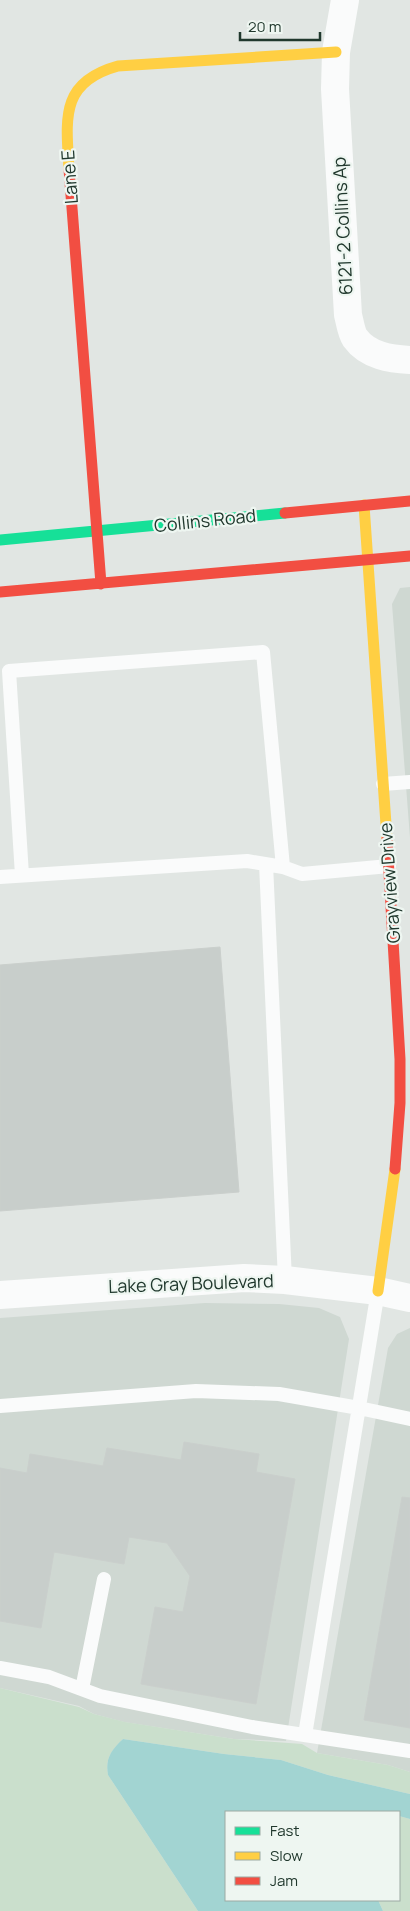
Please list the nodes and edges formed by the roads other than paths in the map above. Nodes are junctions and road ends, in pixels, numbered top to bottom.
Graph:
1 (345, 0) edge
2 (336, 52) junction
3 (410, 360) edge
4 (410, 501) edge
5 (364, 505) junction
6 (98, 532) junction
7 (0, 540) edge
8 (410, 556) edge
9 (368, 560) junction
10 (102, 584) junction
11 (0, 592) edge
12 (410, 782) edge
13 (383, 784) junction
14 (266, 864) junction
15 (389, 866) junction
16 (283, 867) junction
17 (22, 875) junction
18 (0, 876) edge
19 (402, 940) edge
20 (405, 1089) edge
21 (285, 1280) junction
22 (378, 1291) junction
23 (0, 1295) edge
24 (410, 1298) edge
25 (0, 1406) edge
26 (359, 1408) junction
27 (410, 1419) edge
28 (104, 1579) dead end
29 (0, 1668) edge
30 (82, 1689) junction
31 (305, 1735) junction
32 (410, 1751) edge

1 - 2 street
2 - 3 street, 6121-2 Collins Ap
2 - 6 street, Lane E
4 - 5 street, Collins Road
5 - 6 street, Collins Road
5 - 9 street, Grayview Drive
6 - 7 street, Collins Road
6 - 10 street, Lane E
8 - 9 street
9 - 10 street
9 - 13 street, Grayview Drive
10 - 11 street
12 - 13 lane
13 - 15 street, Grayview Drive
14 - 16 lane
14 - 17 lane
14 - 21 lane
15 - 16 lane
15 - 19 street, Grayview Drive
16 - 17 lane
17 - 18 lane
19 - 20 street, Grayview Drive
20 - 22 street, Grayview Drive
21 - 22 street, Lake Gray Boulevard
21 - 23 street, Lake Gray Boulevard
22 - 24 street, Lake Gray Boulevard
22 - 26 lane
25 - 26 lane
26 - 27 lane
26 - 31 lane
28 - 30 lane
29 - 30 lane
30 - 31 lane
31 - 32 lane

